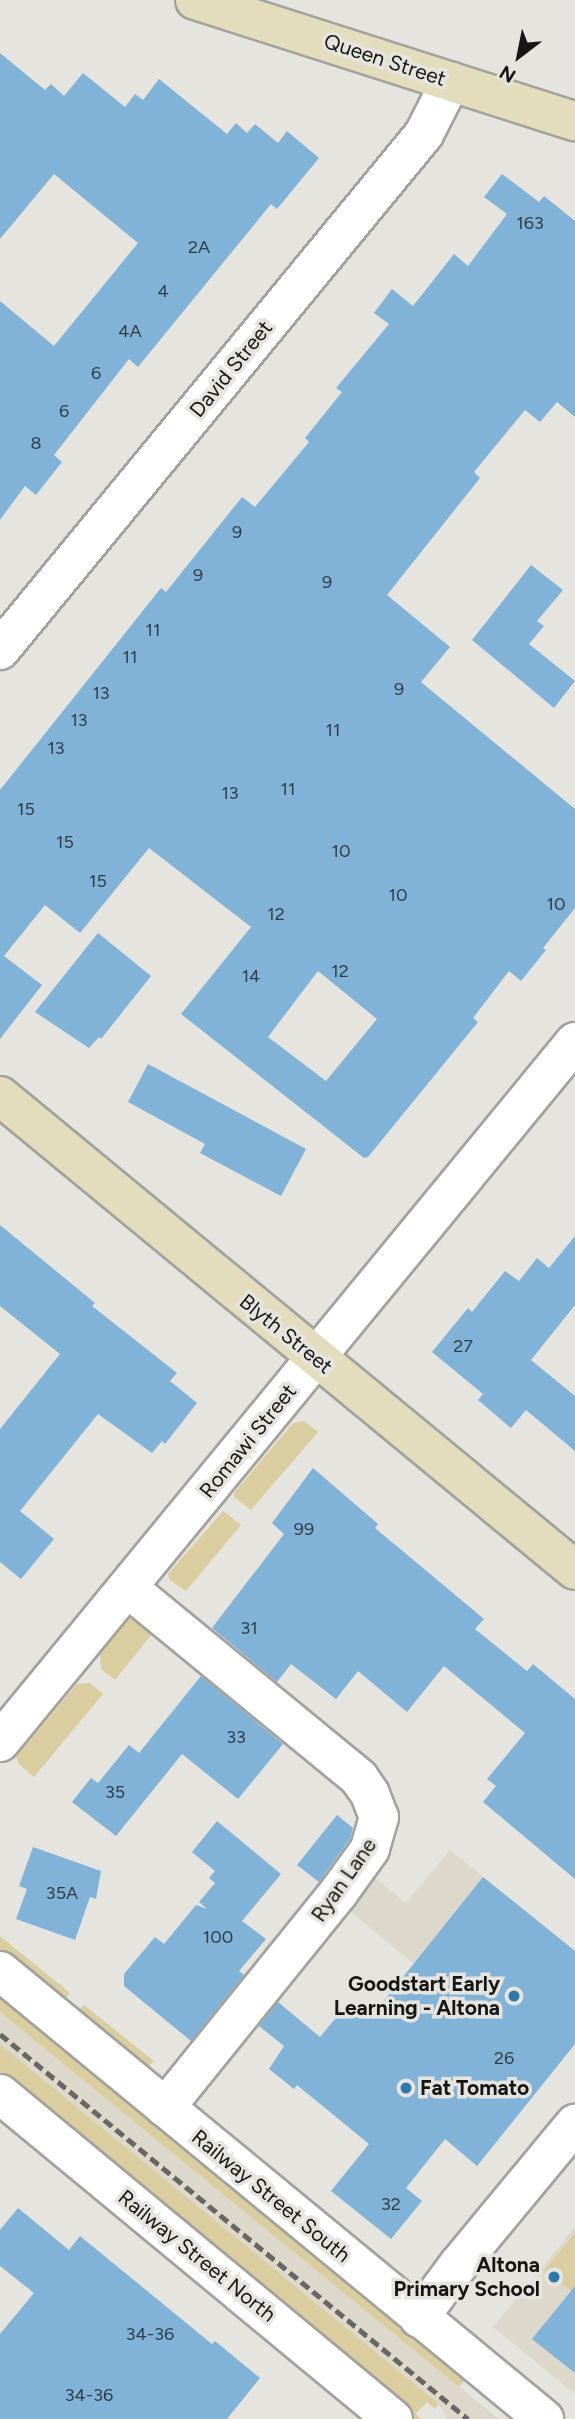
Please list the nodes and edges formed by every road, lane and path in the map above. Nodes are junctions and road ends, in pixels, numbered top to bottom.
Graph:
1 (195, 0) edge
2 (451, 81) junction
3 (575, 121) edge
4 (0, 650) edge
5 (575, 1042) edge
6 (0, 1096) edge
7 (315, 1358) junction
8 (575, 1570) edge
9 (128, 1588) junction
10 (0, 1742) edge
11 (0, 1971) edge
12 (0, 2094) edge
13 (165, 2108) junction
14 (575, 2124) edge
15 (419, 2318) junction
16 (353, 2407) edge
17 (394, 2419) edge
18 (544, 2419) edge

1 - 2 street, Queen Street
2 - 3 street, Queen Street
2 - 4 street, David Street
5 - 7 street, Romawi Street
6 - 7 street, Blyth Street
7 - 8 street, Blyth Street
7 - 9 street, Romawi Street
9 - 10 street, Romawi Street
9 - 13 street, Ryan Lane
11 - 13 street, Railway Street South
12 - 16 street, Railway Street North
13 - 15 street, Railway Street South
14 - 15 street
15 - 18 street, Railway Street South
16 - 17 street, Railway Street North

